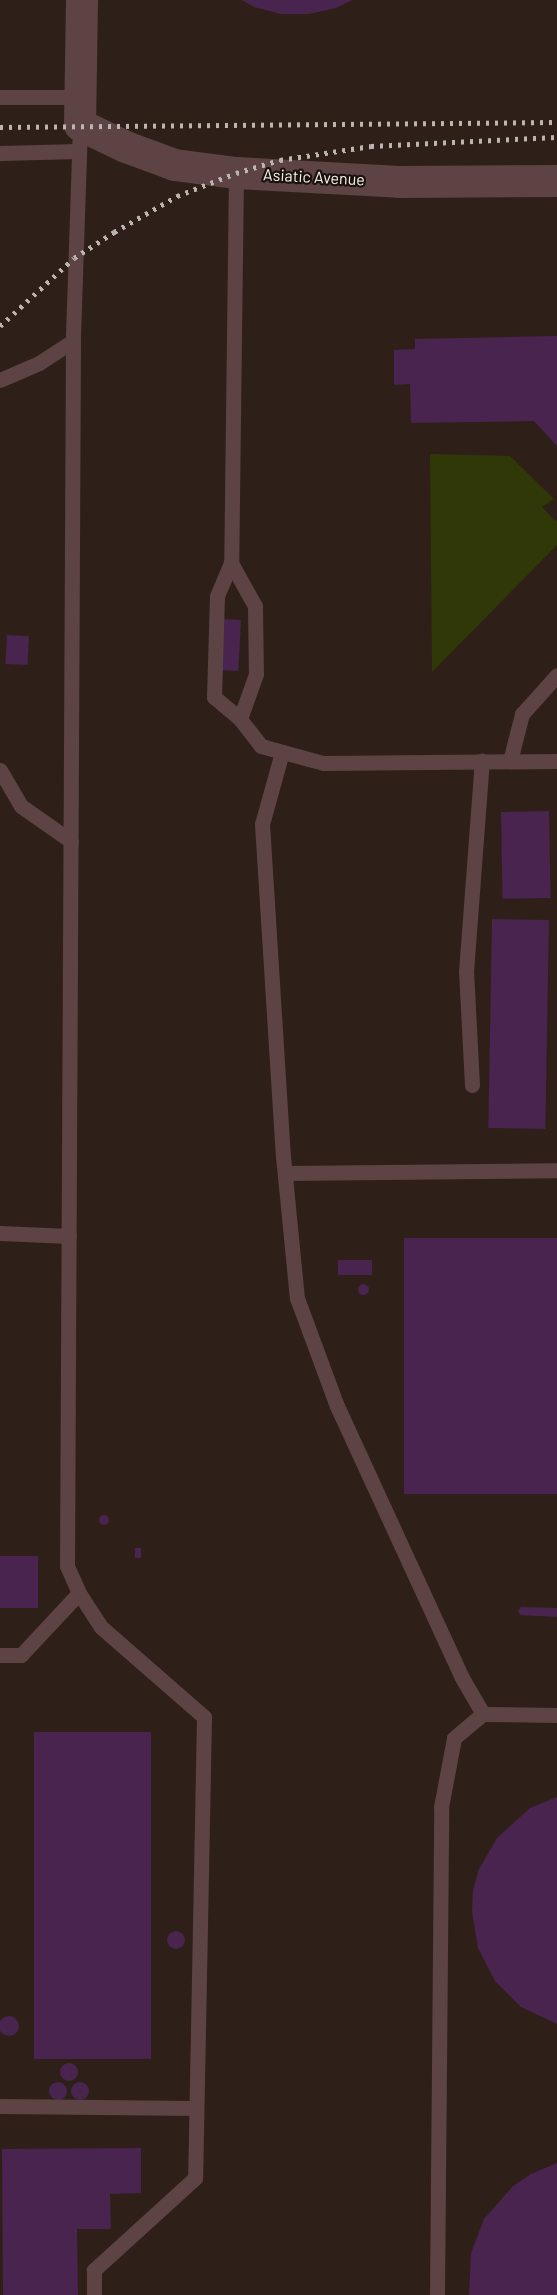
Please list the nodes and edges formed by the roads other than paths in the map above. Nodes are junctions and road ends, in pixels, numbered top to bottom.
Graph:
1 (82, 0) edge
2 (0, 97) edge
3 (80, 124) junction
4 (0, 153) edge
5 (236, 173) junction
6 (557, 181) edge
7 (73, 341) junction
8 (0, 380) edge
9 (231, 563) junction
10 (557, 675) edge
11 (240, 719) junction
12 (282, 752) junction
13 (482, 761) junction
14 (510, 761) junction
15 (557, 761) edge
16 (0, 770) edge
17 (71, 841) junction
18 (472, 1085) dead end
19 (557, 1170) edge
20 (285, 1173) junction
21 (0, 1233) edge
22 (69, 1236) junction
23 (79, 1593) junction
24 (0, 1655) edge
25 (483, 1714) junction
26 (557, 1715) edge
27 (0, 2106) edge
28 (196, 2108) junction
29 (94, 2295) edge
30 (437, 2295) edge

1 - 3 street
2 - 3 lane
3 - 4 lane
3 - 5 street, Asiatic Avenue
3 - 7 lane
5 - 6 street, Asiatic Avenue
5 - 9 lane
7 - 8 lane
7 - 17 lane
9 - 11 lane
9 - 11 lane
10 - 14 lane
11 - 12 lane
12 - 13 lane
12 - 20 lane
13 - 14 lane
13 - 18 lane
14 - 15 lane
16 - 17 lane
17 - 22 lane
19 - 20 lane
20 - 25 lane
21 - 22 lane
22 - 23 lane
23 - 24 lane
23 - 28 lane
25 - 26 lane
25 - 30 lane
27 - 28 lane
28 - 29 lane

